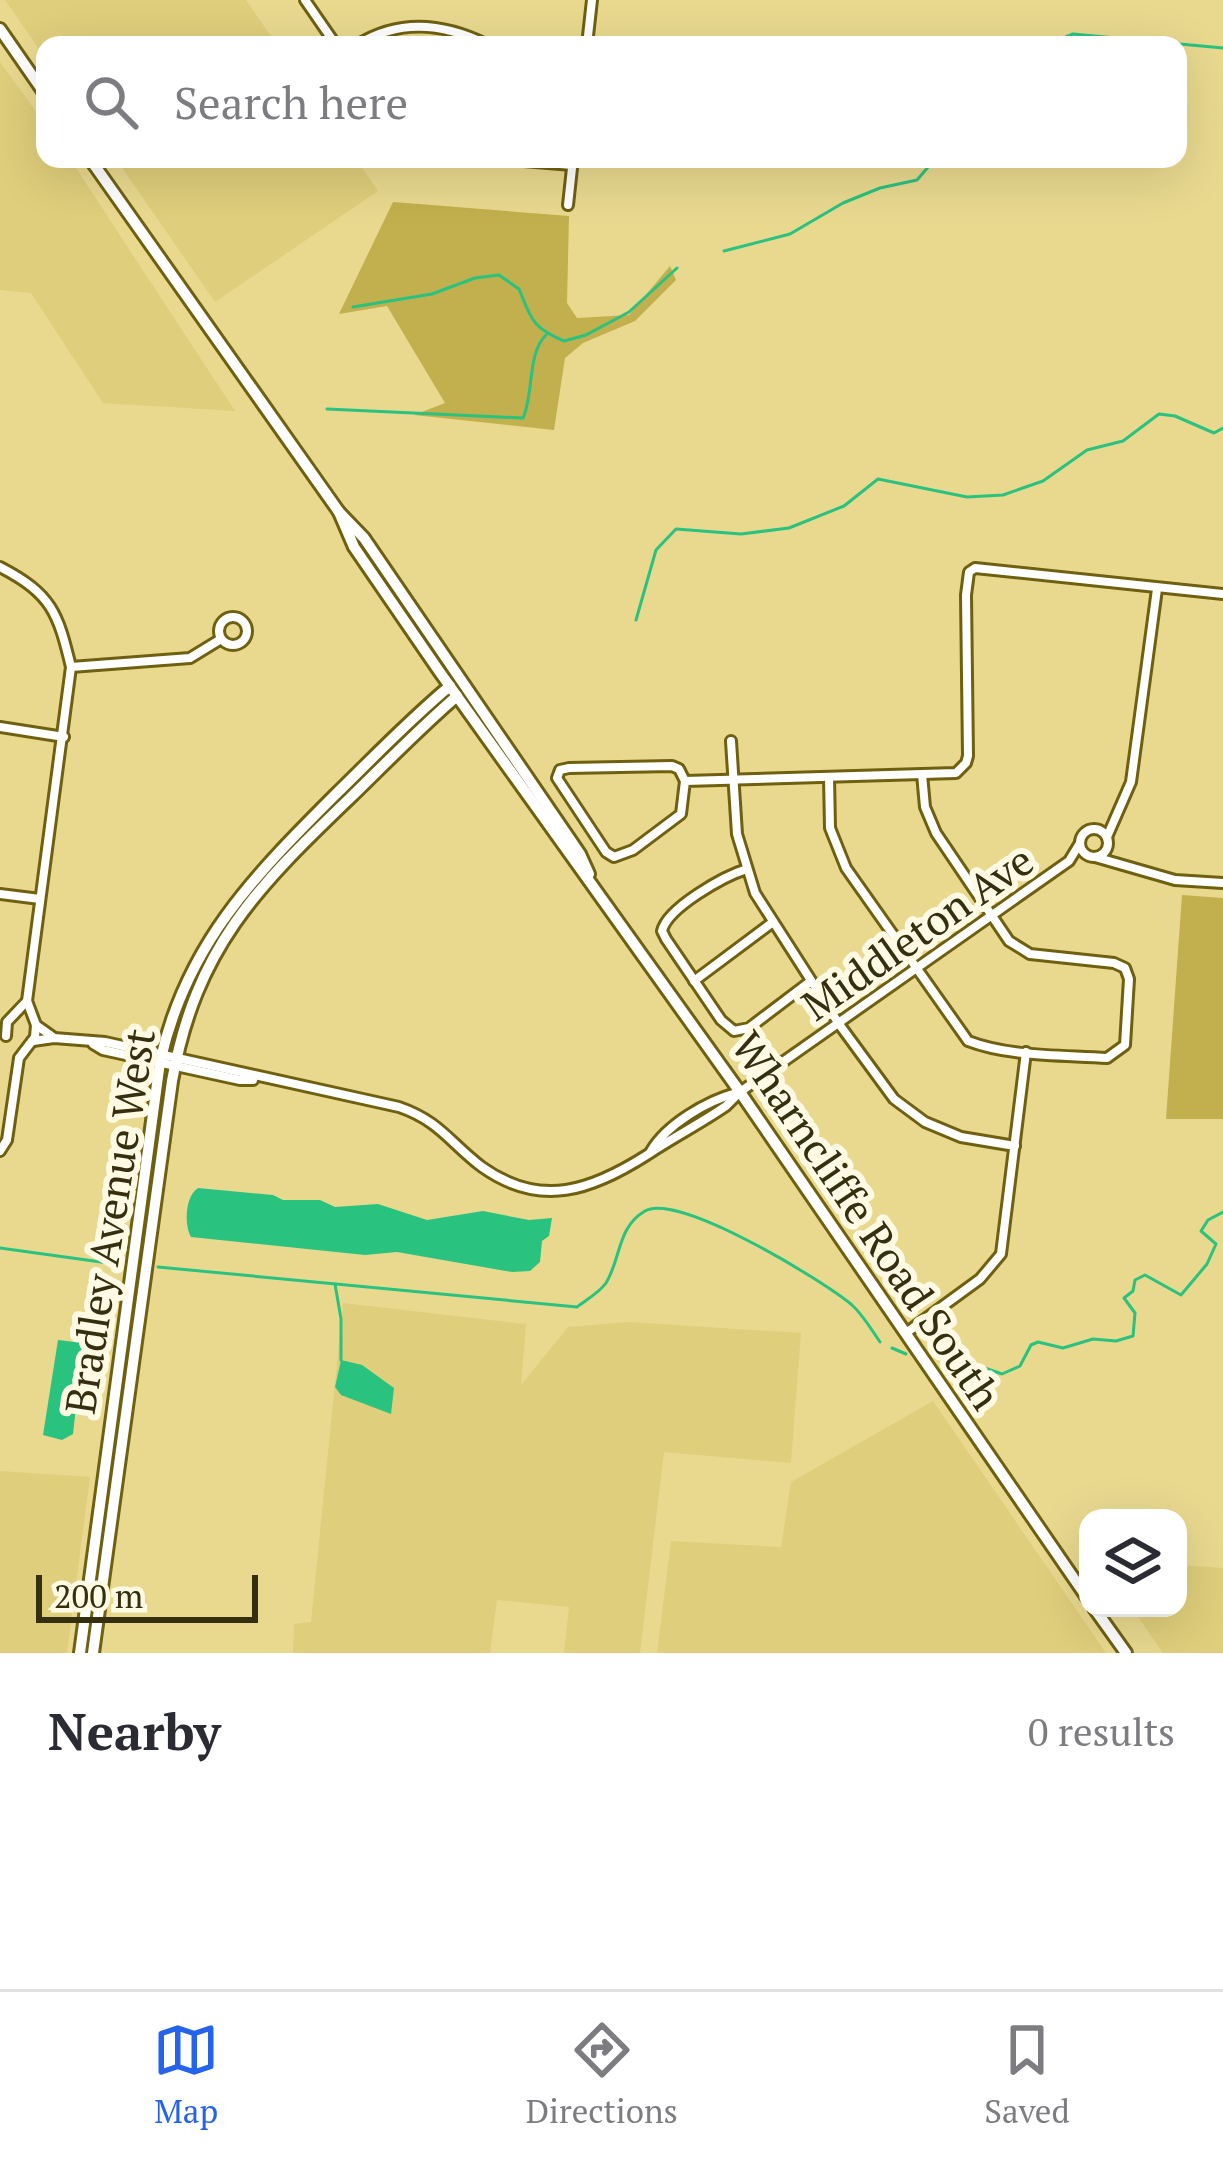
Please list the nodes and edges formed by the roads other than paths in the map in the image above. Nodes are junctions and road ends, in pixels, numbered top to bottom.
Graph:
1 (305, 0) edge
2 (592, 0) edge
3 (0, 29) edge
4 (330, 36) edge
5 (371, 36) edge
6 (470, 36) edge
7 (588, 36) edge
8 (36, 81) edge
9 (96, 168) edge
10 (572, 168) edge
11 (568, 206) dead end
12 (339, 512) junction
13 (0, 567) edge
14 (1157, 589) junction
15 (1223, 594) edge
16 (220, 639) dead end
17 (71, 667) junction
18 (453, 691) junction
19 (0, 728) edge
20 (64, 736) junction
21 (731, 741) dead end
22 (922, 774) junction
23 (829, 777) junction
24 (732, 779) junction
25 (685, 781) junction
26 (1113, 817) junction
27 (1096, 829) junction
28 (1107, 842) junction
29 (1080, 843) junction
30 (1093, 857) junction
31 (1069, 861) junction
32 (1114, 861) junction
33 (747, 869) junction
34 (591, 879) junction
35 (1223, 883) edge
36 (0, 894) edge
37 (40, 899) junction
38 (993, 913) junction
39 (773, 922) junction
40 (914, 968) junction
41 (694, 981) junction
42 (811, 981) junction
43 (27, 1000) junction
44 (8, 1019) edge
45 (34, 1022) junction
46 (839, 1024) junction
47 (6, 1037) edge
48 (54, 1038) junction
49 (30, 1043) junction
50 (1026, 1052) junction
51 (19, 1058) junction
52 (161, 1058) junction
53 (175, 1061) junction
54 (740, 1092) junction
55 (1015, 1146) junction
56 (0, 1150) edge
57 (905, 1334) junction
58 (1079, 1586) edge
59 (1100, 1617) edge
60 (80, 1653) edge
61 (93, 1653) edge
62 (1126, 1653) edge

1 - 4 street
2 - 7 street
3 - 8 main road
5 - 6 street
9 - 12 main road, Wharncliffe Road South
10 - 11 street
12 - 18 main road, Wharncliffe Road South
12 - 34 main road, Wharncliffe Road South
13 - 17 street
14 - 15 street
14 - 22 street
14 - 26 street
16 - 17 street
17 - 20 street
18 - 34 main road, Wharncliffe Road South
18 - 52 main road, Bradley Avenue West
18 - 53 main road, Bradley Avenue West
19 - 20 street
20 - 37 street
21 - 24 street
22 - 23 street
22 - 38 street
23 - 24 street
23 - 40 street
24 - 25 street
24 - 33 street
25 - 25 street
26 - 27 street
26 - 28 street
27 - 28 street
27 - 29 street
28 - 30 street
28 - 32 street
29 - 30 street
29 - 31 street
30 - 31 street
30 - 32 street
31 - 38 street, Middleton Ave
32 - 35 street
33 - 39 street
33 - 41 street
34 - 54 main road, Wharncliffe Road South
36 - 37 street
37 - 43 street
38 - 40 street, Middleton Ave
38 - 50 street
39 - 41 street
39 - 42 street
40 - 46 street, Middleton Ave
40 - 50 street
41 - 42 street
42 - 46 street
43 - 44 street
43 - 45 street
44 - 45 street
44 - 47 street
45 - 48 street
45 - 49 street
46 - 54 street, Middleton Ave
46 - 55 street
47 - 49 street
47 - 51 street
48 - 49 street
48 - 52 street, Middleton Ave
49 - 51 street
50 - 55 street
51 - 56 street
52 - 53 street, Middleton Ave
52 - 60 main road, Bradley Avenue West
53 - 54 street, Middleton Ave
53 - 61 main road, Bradley Avenue West
54 - 57 main road, Wharncliffe Road South
55 - 57 street
57 - 58 main road, Wharncliffe Road South
59 - 62 main road

